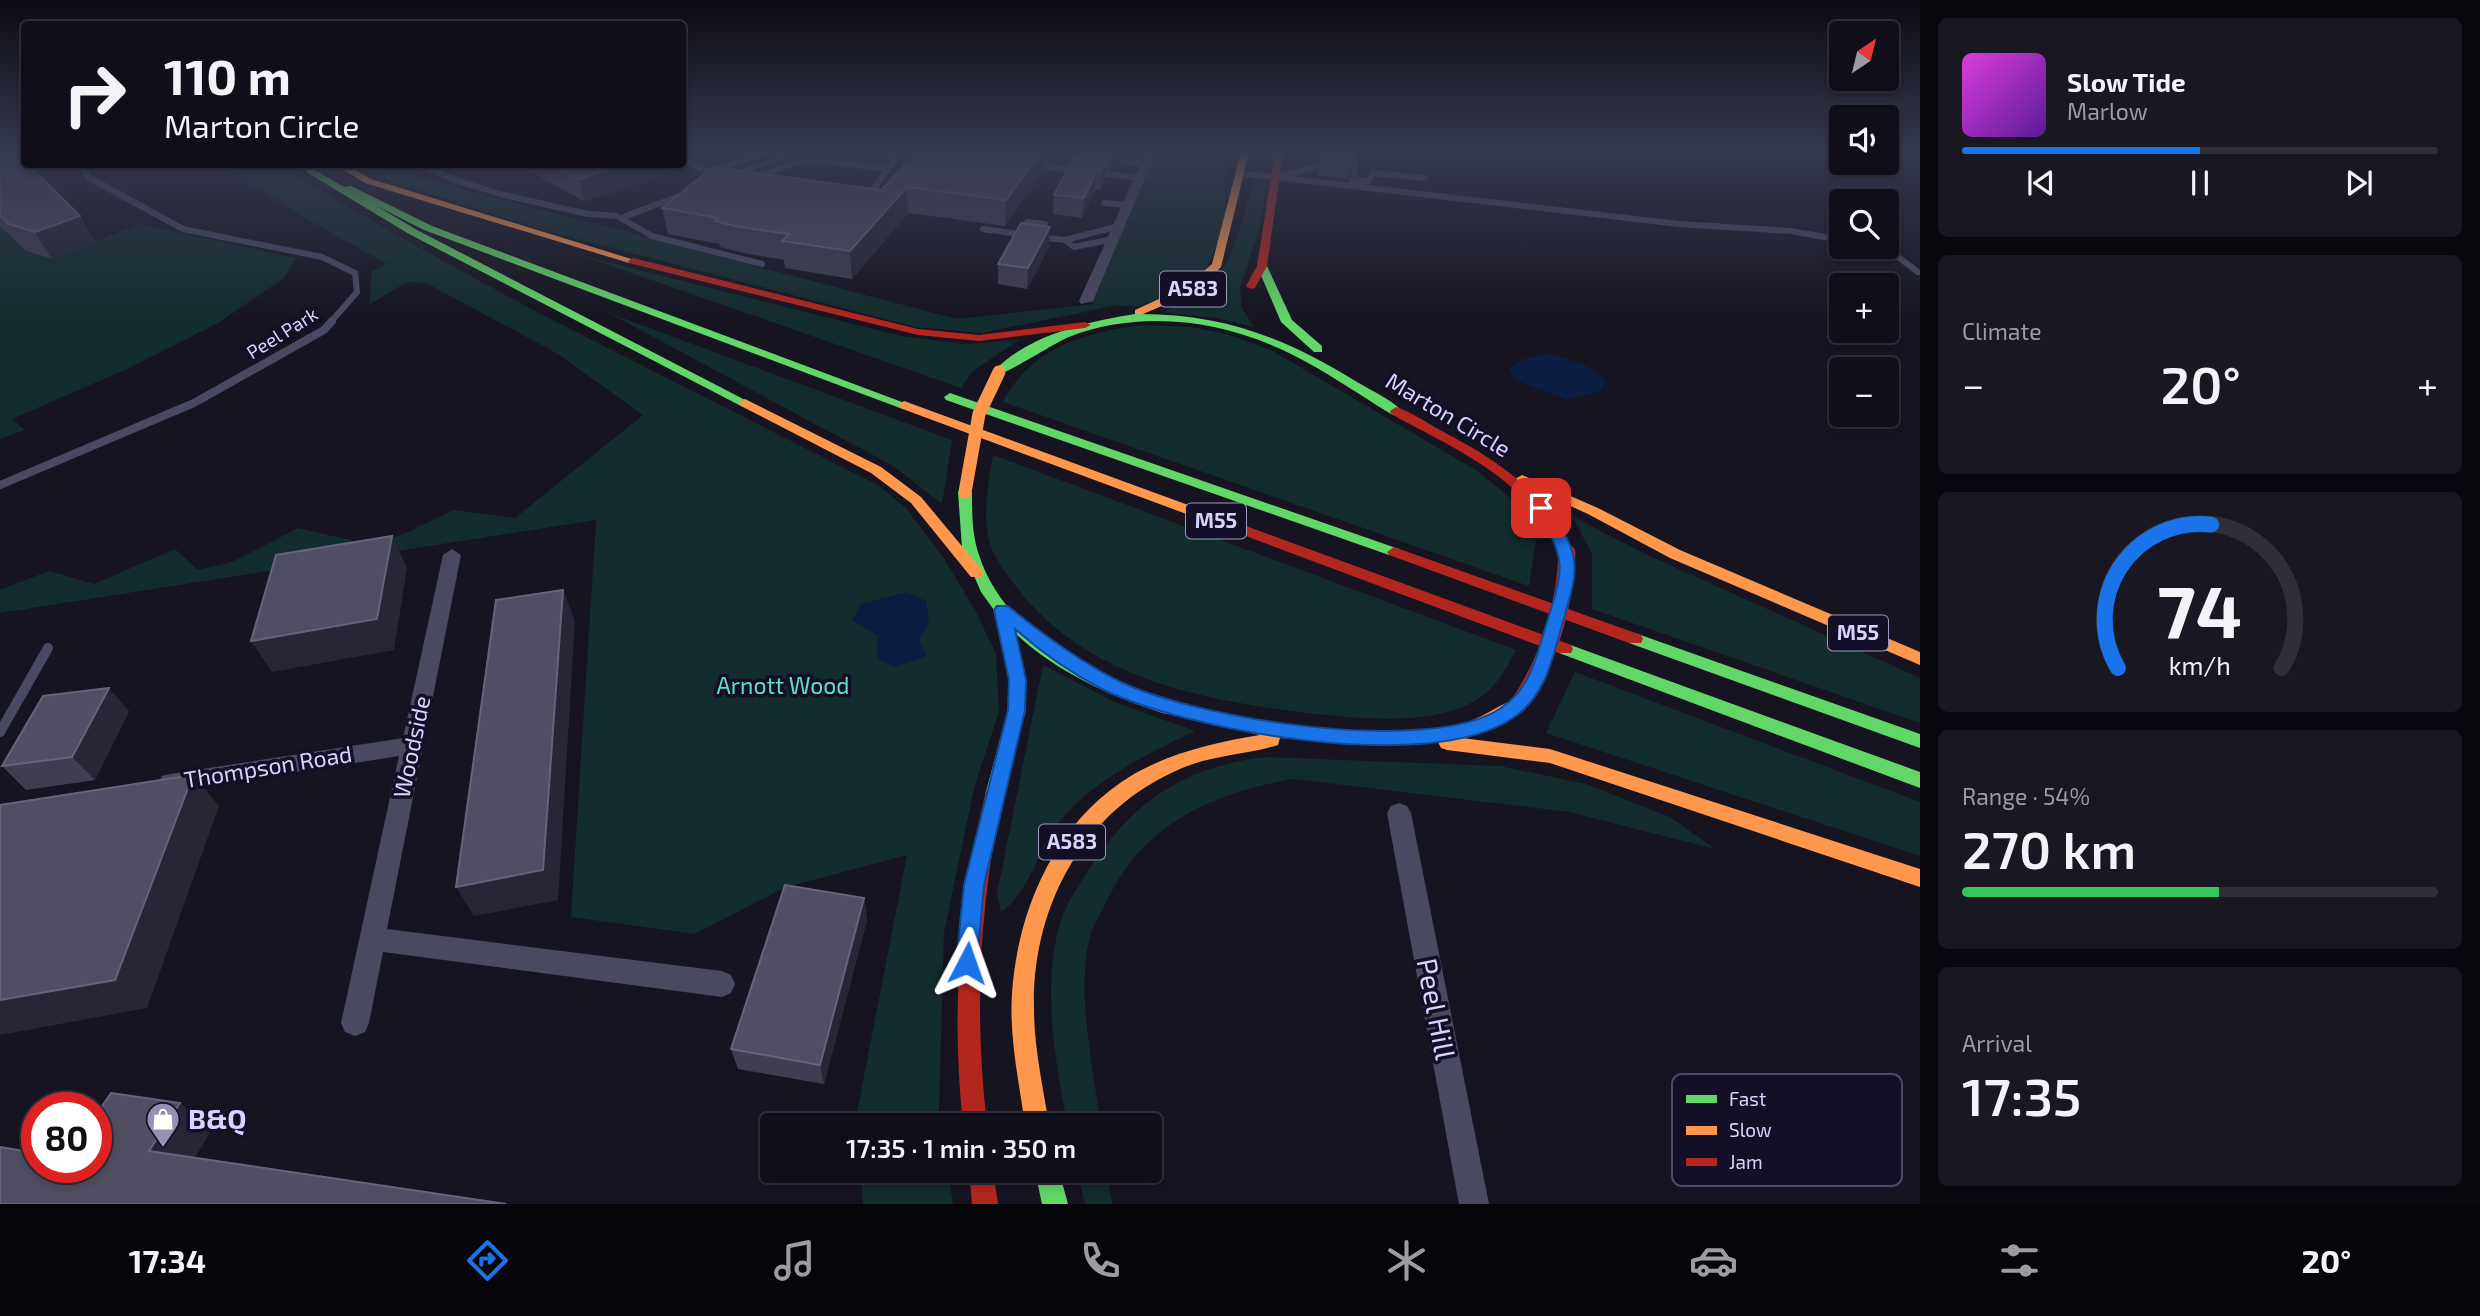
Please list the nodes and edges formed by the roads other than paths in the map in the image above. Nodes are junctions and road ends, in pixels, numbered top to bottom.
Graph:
1 (145, 208) edge
2 (373, 208) edge
3 (388, 208) edge
4 (430, 208) edge
5 (456, 208) edge
6 (567, 208) edge
7 (642, 208) edge
8 (1126, 208) edge
9 (1232, 208) edge
10 (1270, 208) edge
11 (1539, 208) edge
12 (621, 216) junction
13 (1045, 224) edge
14 (1119, 226) junction
15 (983, 229) dead end
16 (1019, 234) junction
17 (1829, 238) edge
18 (1113, 239) junction
19 (1065, 240) junction
20 (1899, 258) edge
21 (762, 264) dead end
22 (1262, 266) junction
23 (1918, 272) edge
24 (639, 288) dead end
25 (1086, 301) dead end
26 (1251, 305) dead end
27 (1260, 321) dead end
28 (1092, 323) junction
29 (1295, 352) junction
30 (940, 394) dead end
31 (1486, 462) junction
32 (0, 485) edge
33 (1593, 511) junction
34 (452, 555) dead end
35 (981, 579) junction
36 (1002, 610) junction
37 (48, 648) dead end
38 (1920, 659) edge
39 (0, 732) edge
40 (1334, 734) junction
41 (1392, 738) junction
42 (1920, 741) edge
43 (412, 745) junction
44 (1920, 780) edge
45 (151, 786) edge
46 (1399, 813) dead end
47 (1920, 878) edge
48 (373, 939) junction
49 (722, 984) dead end
50 (355, 1023) dead end
51 (974, 1113) edge
52 (1035, 1113) edge
53 (982, 1183) edge
54 (1050, 1183) edge
55 (985, 1204) edge
56 (1055, 1204) edge
57 (1474, 1204) edge

1 - 32 lane, Peel Park
2 - 35 main road
3 - 44 main road, M55
4 - 24 main road
5 - 28 main road
6 - 12 lane
7 - 12 street
8 - 14 street
9 - 28 main road, A583
10 - 22 main road, A583
11 - 17 lane
12 - 21 lane
13 - 16 lane
14 - 18 street
14 - 19 lane
15 - 16 lane
16 - 19 lane
18 - 19 lane
18 - 25 street
20 - 23 lane
22 - 26 main road, A583
22 - 33 main road
27 - 29 main road, A583
28 - 29 main road, Marton Circle / A583
28 - 35 main road, Marton Circle / A583, bridge
29 - 31 main road, Marton Circle / A583
30 - 42 main road, M55
31 - 33 main road
31 - 41 main road, Marton Circle / A583, bridge
33 - 38 main road, M55
34 - 43 street, Woodside
35 - 36 main road, Marton Circle / A583
36 - 40 main road, Marton Circle / A583
36 - 51 main road, A583
37 - 39 lane
40 - 41 main road, Marton Circle / A583
40 - 52 main road, A583
41 - 47 main road
43 - 45 street, Thompson Road
43 - 48 street, Woodside
46 - 57 street, Peel Hill
48 - 49 street
48 - 50 street, Woodside
53 - 55 main road
54 - 56 main road

